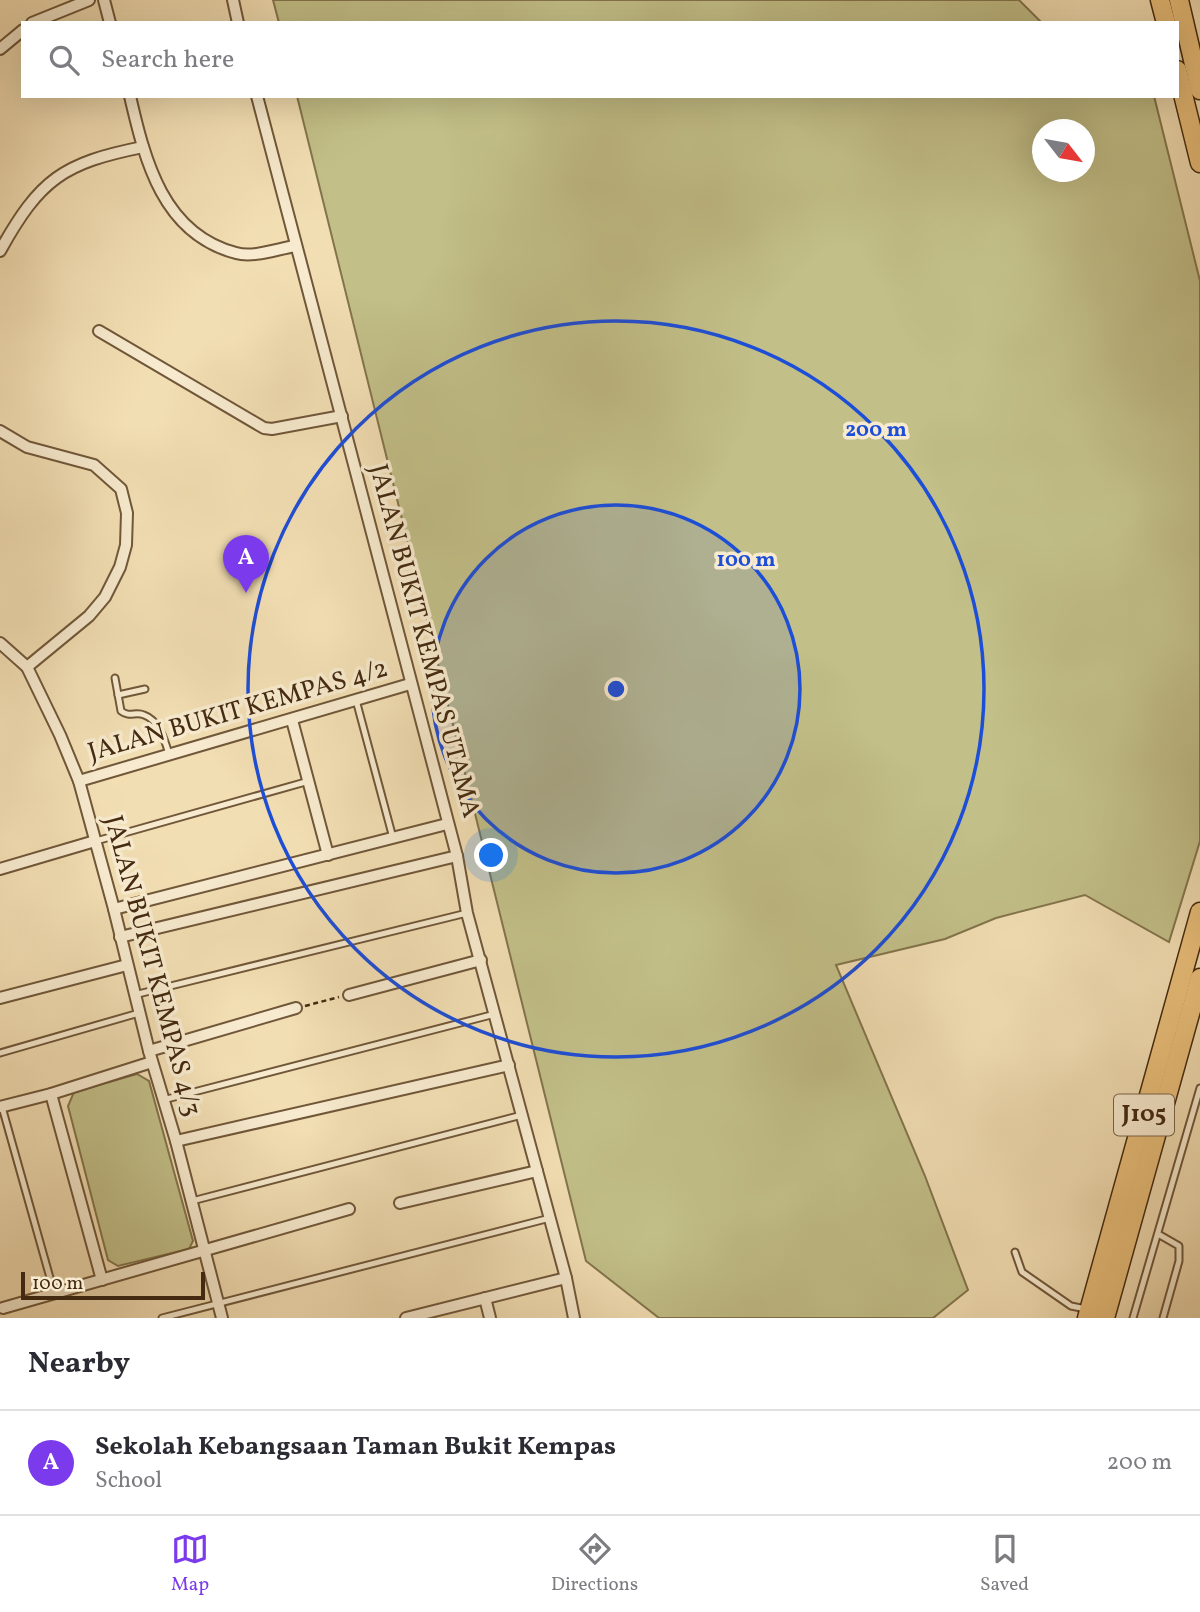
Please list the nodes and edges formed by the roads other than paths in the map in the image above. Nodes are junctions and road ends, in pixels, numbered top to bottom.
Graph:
1 (89, 0) edge
2 (104, 0) edge
3 (233, 0) edge
4 (1160, 0) edge
5 (1179, 0) edge
6 (37, 21) edge
7 (109, 21) edge
8 (238, 21) edge
9 (1165, 21) edge
10 (21, 32) edge
11 (0, 49) edge
12 (1179, 78) edge
13 (1200, 90) edge
14 (131, 98) edge
15 (258, 98) edge
16 (143, 147) junction
17 (1200, 163) edge
18 (295, 246) junction
19 (0, 251) edge
20 (99, 331) dead end
21 (342, 415) junction
22 (0, 431) edge
23 (0, 643) edge
24 (27, 667) junction
25 (115, 678) dead end
26 (410, 684) junction
27 (145, 689) dead end
28 (118, 695) junction
29 (356, 700) junction
30 (292, 720) junction
31 (169, 754) junction
32 (309, 780) junction
33 (79, 782) junction
34 (447, 824) junction
35 (393, 838) junction
36 (95, 841) junction
37 (328, 855) junction
38 (457, 856) junction
39 (0, 869) edge
40 (114, 909) junction
41 (1200, 912) edge
42 (467, 914) junction
43 (120, 937) junction
44 (481, 960) junction
45 (127, 965) junction
46 (1200, 978) edge
47 (134, 995) junction
48 (349, 995) road end
49 (0, 998) edge
50 (296, 1008) road end
51 (139, 1013) junction
52 (495, 1014) junction
53 (0, 1053) edge
54 (151, 1057) junction
55 (509, 1065) junction
56 (1200, 1088) edge
57 (51, 1094) junction
58 (163, 1100) junction
59 (1, 1107) edge
60 (522, 1115) junction
61 (176, 1141) junction
62 (537, 1171) junction
63 (192, 1200) junction
64 (400, 1203) dead end
65 (349, 1209) dead end
66 (550, 1218) junction
67 (1158, 1234) junction
68 (206, 1251) junction
69 (1015, 1252) dead end
70 (566, 1278) junction
71 (102, 1280) junction
72 (55, 1293) junction
73 (485, 1298) junction
74 (219, 1303) junction
75 (3, 1308) edge
76 (426, 1315) edge
77 (1094, 1315) edge
78 (162, 1318) edge
79 (222, 1318) edge
80 (406, 1318) edge
81 (490, 1318) edge
82 (574, 1318) edge
83 (1133, 1318) edge
84 (1163, 1318) edge

1 - 6 street
2 - 7 street
3 - 8 street
4 - 9 main road
5 - 13 main road
10 - 11 street
12 - 17 main road
14 - 16 street
15 - 18 street, JALAN BUKIT KEMPAS UTAMA
16 - 18 street
16 - 19 street
18 - 21 street, JALAN BUKIT KEMPAS UTAMA
20 - 21 street
21 - 26 street, JALAN BUKIT KEMPAS UTAMA
22 - 24 street
23 - 24 street, JALAN BUKIT KEMPAS 4/3
24 - 33 street, JALAN BUKIT KEMPAS 4/3
25 - 28 lane
26 - 29 street, JALAN BUKIT KEMPAS 4/2
26 - 34 street, JALAN BUKIT KEMPAS UTAMA
27 - 28 lane
28 - 31 lane
29 - 30 street, JALAN BUKIT KEMPAS 4/2
29 - 35 lane
30 - 31 street, JALAN BUKIT KEMPAS 4/2
30 - 32 street
31 - 33 street, JALAN BUKIT KEMPAS 4/2
32 - 36 lane
32 - 37 street
33 - 36 street, JALAN BUKIT KEMPAS 4/3
34 - 35 street
34 - 38 street, JALAN BUKIT KEMPAS UTAMA
35 - 37 street
36 - 39 street
36 - 40 street, JALAN BUKIT KEMPAS 4/3
37 - 40 street
38 - 42 street, JALAN BUKIT KEMPAS UTAMA
38 - 43 street
40 - 43 street, JALAN BUKIT KEMPAS 4/3
41 - 77 main road, J105
42 - 44 street, JALAN BUKIT KEMPAS UTAMA
42 - 47 lane
43 - 45 street, JALAN BUKIT KEMPAS 4/3
44 - 48 street
44 - 52 street, JALAN BUKIT KEMPAS UTAMA
45 - 47 street, JALAN BUKIT KEMPAS 4/3
45 - 49 street
46 - 77 main road, J105
47 - 51 street, JALAN BUKIT KEMPAS 4/3
50 - 54 street
51 - 53 lane
51 - 54 street, JALAN BUKIT KEMPAS 4/3
52 - 55 street, JALAN BUKIT KEMPAS UTAMA
52 - 58 lane
54 - 57 street
54 - 58 street, JALAN BUKIT KEMPAS 4/3
55 - 60 street, JALAN BUKIT KEMPAS UTAMA
55 - 61 street
56 - 67 lane
57 - 59 street
57 - 71 street
58 - 61 street, JALAN BUKIT KEMPAS 4/3
59 - 72 lane
60 - 62 street, JALAN BUKIT KEMPAS UTAMA
60 - 63 lane
61 - 63 street, JALAN BUKIT KEMPAS 4/3
62 - 64 street
62 - 66 street, JALAN BUKIT KEMPAS UTAMA
63 - 68 street, JALAN BUKIT KEMPAS 4/3
65 - 68 street
66 - 70 street, JALAN BUKIT KEMPAS UTAMA
66 - 74 lane
67 - 83 lane
67 - 84 lane
68 - 71 street
68 - 74 street, JALAN BUKIT KEMPAS 4/3
69 - 77 lane
70 - 73 street
70 - 82 street, JALAN BUKIT KEMPAS UTAMA
71 - 72 street
72 - 75 street
73 - 76 street
73 - 81 street
74 - 78 lane
74 - 79 street, JALAN BUKIT KEMPAS 4/3
76 - 80 street

